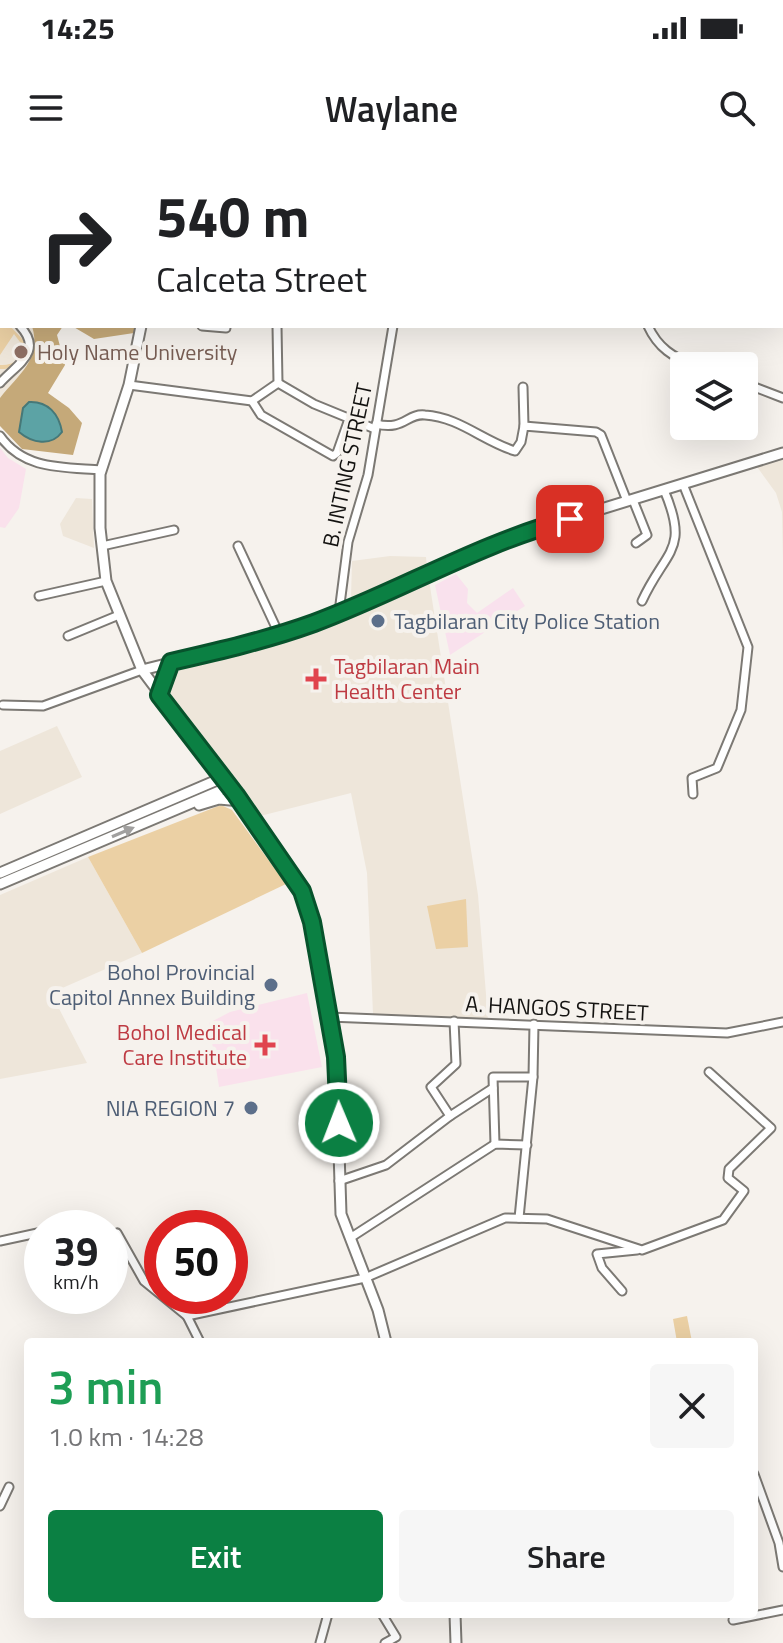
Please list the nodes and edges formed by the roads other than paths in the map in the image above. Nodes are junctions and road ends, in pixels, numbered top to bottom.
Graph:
1 (21, 328) edge
2 (141, 328) edge
3 (277, 328) edge
4 (393, 328) edge
5 (649, 328) edge
6 (670, 354) edge
7 (0, 383) edge
8 (278, 383) junction
9 (129, 385) junction
10 (523, 387) dead end
11 (758, 388) edge
12 (783, 398) edge
13 (252, 401) junction
14 (349, 419) junction
15 (524, 426) junction
16 (376, 427) junction
17 (0, 436) edge
18 (783, 453) edge
19 (101, 470) junction
20 (683, 484) junction
21 (664, 490) junction
22 (630, 500) junction
23 (174, 530) dead end
24 (636, 543) dead end
25 (102, 546) junction
26 (238, 546) dead end
27 (106, 581) junction
28 (39, 596) dead end
29 (642, 601) dead end
30 (339, 612) junction
31 (119, 615) junction
32 (279, 634) junction
33 (68, 636) dead end
34 (171, 662) junction
35 (142, 670) junction
36 (159, 695) junction
37 (3, 705) dead end
38 (222, 778) junction
39 (229, 787) junction
40 (693, 794) dead end
41 (241, 801) junction
42 (188, 804) junction
43 (86, 842) junction
44 (0, 873) edge
45 (0, 884) edge
46 (329, 1017) junction
47 (454, 1021) junction
48 (783, 1022) edge
49 (534, 1024) junction
50 (709, 1072) dead end
51 (533, 1077) junction
52 (493, 1088) junction
53 (450, 1116) junction
54 (495, 1144) junction
55 (527, 1145) junction
56 (339, 1181) junction
57 (519, 1218) junction
58 (24, 1236) edge
59 (350, 1238) junction
60 (0, 1241) edge
61 (642, 1250) junction
62 (128, 1253) edge
63 (365, 1278) junction
64 (622, 1291) dead end
65 (187, 1316) junction
66 (198, 1338) edge
67 (385, 1338) edge
68 (758, 1485) edge
69 (9, 1487) dead end
70 (0, 1506) edge
71 (783, 1567) edge
72 (783, 1610) edge
73 (758, 1615) edge
74 (327, 1618) edge
75 (384, 1618) edge
76 (455, 1618) edge
77 (743, 1618) edge
78 (733, 1620) dead end
79 (320, 1643) edge
80 (385, 1643) edge
81 (458, 1643) edge

1 - 7 street
2 - 9 main road
3 - 8 street
4 - 16 street, B. INTING STREET
5 - 6 street
8 - 13 street
8 - 14 street
9 - 13 street
9 - 19 main road
10 - 15 street
11 - 12 street
13 - 14 street
14 - 16 street
15 - 16 street
15 - 22 street
16 - 30 street, B. INTING STREET
17 - 19 street
18 - 20 main road
19 - 25 main road
20 - 21 main road
20 - 40 street
21 - 22 main road
21 - 29 street
22 - 24 street
22 - 30 main road
23 - 25 street
25 - 27 main road
26 - 32 street
27 - 28 street
27 - 31 main road
30 - 32 main road
31 - 33 street
31 - 35 main road
32 - 34 main road
34 - 35 main road
34 - 36 main road
35 - 36 main road
35 - 37 street
36 - 38 main road
38 - 39 main road
38 - 43 main road
39 - 41 main road
39 - 42 main road
41 - 42 main road
41 - 46 main road
43 -> 42 main road
43 - 44 main road
43 - 45 main road
46 - 47 street, A. HANGOS STREET
46 - 56 main road
47 - 49 street, A. HANGOS STREET
47 - 53 street
48 - 49 street, A. HANGOS STREET
49 - 51 street
50 - 61 street
51 - 52 street
51 - 55 street
52 - 53 street
52 - 54 street
53 - 56 street
54 - 55 street
54 - 59 street
55 - 57 street
56 - 59 main road
57 - 61 street
57 - 63 street
58 - 60 street
59 - 63 main road
61 - 64 street
62 - 65 street
63 - 65 street
63 - 67 main road
65 - 66 street
68 - 71 street
69 - 70 street
72 - 73 street
74 - 79 street
75 - 80 street
76 - 81 main road
77 - 78 street

